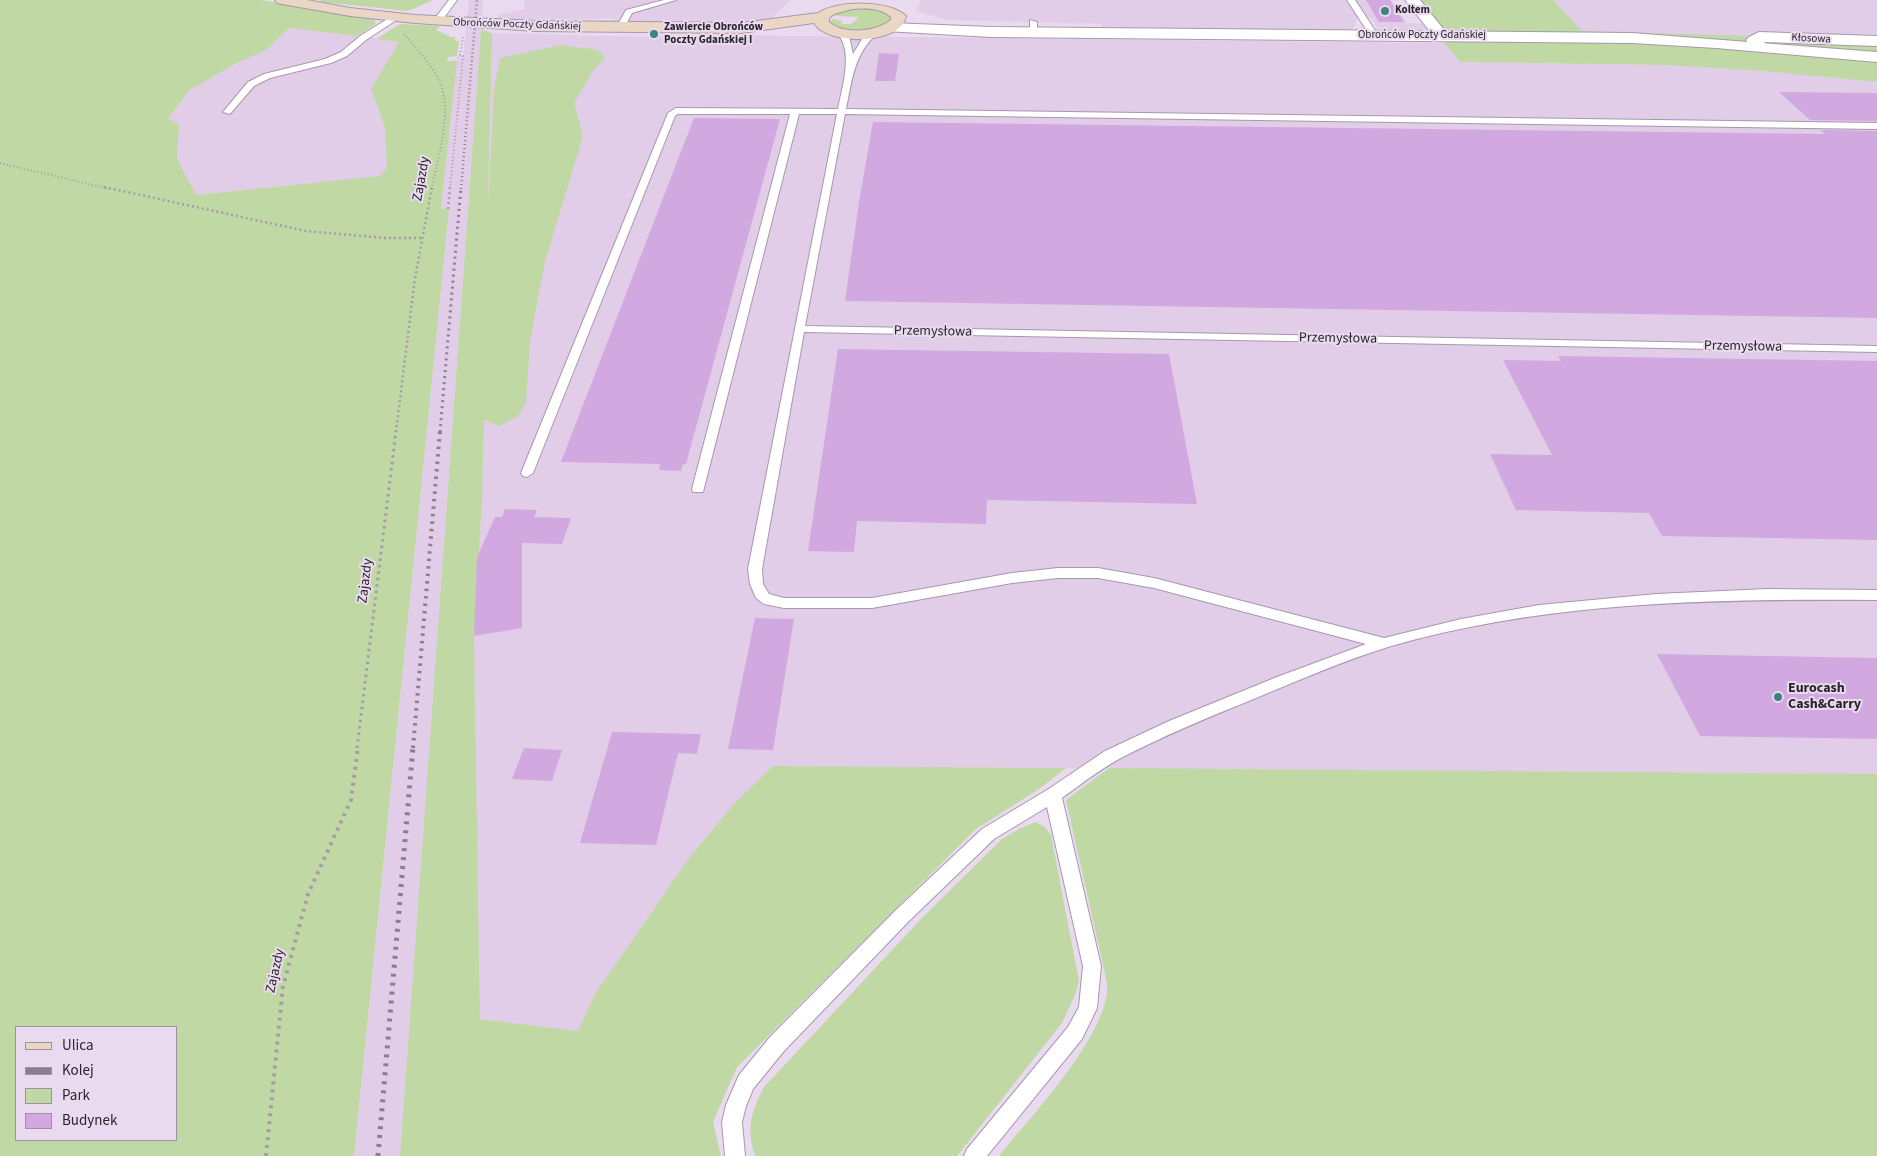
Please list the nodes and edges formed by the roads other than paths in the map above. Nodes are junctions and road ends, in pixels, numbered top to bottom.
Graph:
1 (282, 0) edge
2 (452, 0) edge
3 (672, 0) edge
4 (1351, 0) edge
5 (1412, 0) edge
6 (302, 2) edge
7 (856, 2) edge
8 (882, 3) edge
9 (397, 17) junction
10 (437, 21) junction
11 (823, 22) junction
12 (894, 22) junction
13 (620, 28) junction
14 (841, 33) junction
15 (874, 33) junction
16 (1374, 35) junction
17 (1441, 36) junction
18 (1877, 41) edge
19 (1759, 46) junction
20 (1877, 57) edge
21 (851, 64) junction
22 (795, 111) junction
23 (227, 112) dead end
24 (842, 112) junction
25 (1877, 126) edge
26 (799, 329) junction
27 (1877, 349) edge
28 (527, 473) dead end
29 (698, 489) dead end
30 (1877, 595) edge
31 (1384, 643) junction
32 (1053, 795) junction
33 (735, 1156) edge
34 (974, 1156) edge

1 - 6 main road, Obrońców Poczty Gdańskiej
2 - 10 lane
3 - 13 lane
4 - 16 lane
5 - 17 street
6 - 9 main road, Obrońców Poczty Gdańskiej
7 - 8 main road
7 - 11 main road
8 - 12 main road
9 - 10 main road, Obrońców Poczty Gdańskiej
9 - 23 lane
10 - 13 main road, Obrońców Poczty Gdańskiej
11 - 13 main road, Obrońców Poczty Gdańskiej
11 - 14 main road
12 - 15 main road
12 - 16 street, Obrońców Poczty Gdańskiej
14 - 15 main road
14 - 21 lane
15 - 21 lane
16 - 17 street, Obrońców Poczty Gdańskiej
17 - 19 street, Obrońców Poczty Gdańskiej
18 - 19 street, Kłosowa
19 - 20 street, Obrońców Poczty Gdańskiej
21 - 24 lane
22 - 24 lane
22 - 28 lane
22 - 29 lane
24 - 25 lane
24 - 26 lane
26 - 27 lane, Przemysłowa
26 - 31 lane
30 - 31 lane
31 - 32 lane
32 - 33 lane
32 - 34 lane

